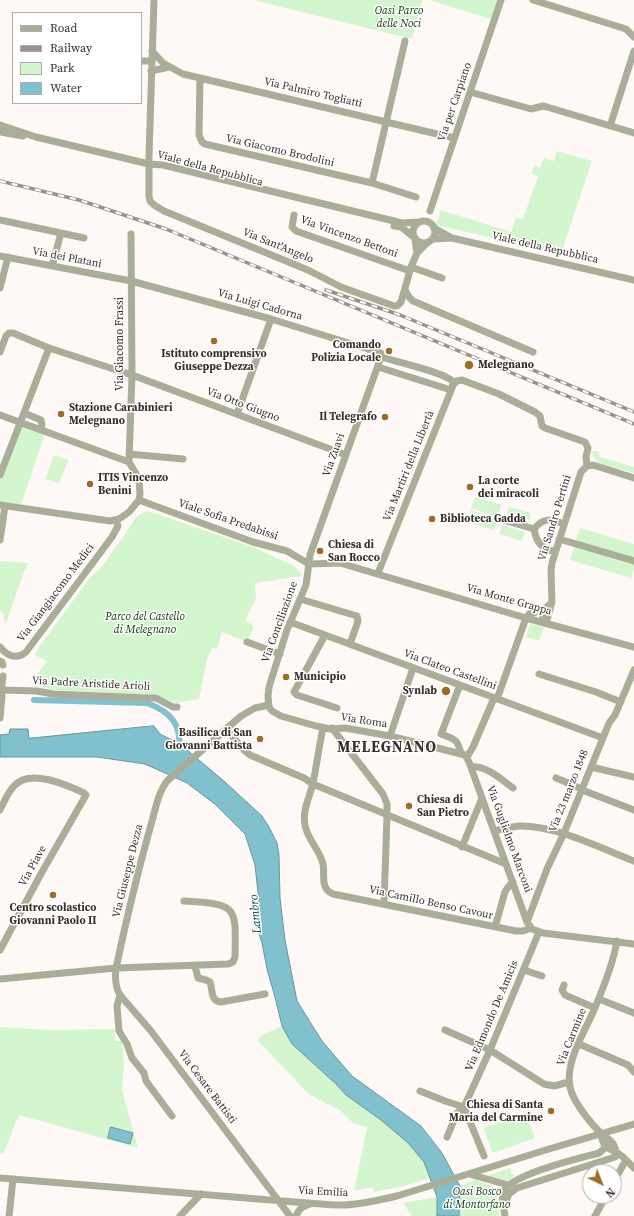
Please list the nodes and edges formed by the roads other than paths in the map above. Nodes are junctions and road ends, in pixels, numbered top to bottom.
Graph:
1 (154, 0) edge
2 (501, 0) edge
3 (534, 0) edge
4 (634, 37) edge
5 (405, 41) dead end
6 (152, 50) junction
7 (634, 50) edge
8 (142, 61) edge
9 (151, 61) junction
10 (169, 67) junction
11 (151, 71) junction
12 (200, 78) junction
13 (470, 92) junction
14 (387, 122) junction
15 (0, 125) edge
16 (610, 126) junction
17 (0, 132) edge
18 (634, 133) edge
19 (36, 136) junction
20 (454, 138) junction
21 (150, 164) junction
22 (372, 183) junction
23 (416, 197) dead end
24 (430, 212) junction
25 (294, 215) dead end
26 (0, 220) edge
27 (420, 222) junction
28 (433, 226) junction
29 (61, 233) junction
30 (131, 234) dead end
31 (84, 238) dead end
32 (415, 238) junction
33 (452, 238) junction
34 (430, 240) junction
35 (418, 253) junction
36 (0, 256) edge
37 (8, 257) junction
38 (52, 266) junction
39 (411, 269) junction
40 (442, 278) dead end
41 (634, 280) edge
42 (131, 281) junction
43 (0, 288) edge
44 (404, 292) junction
45 (271, 319) junction
46 (49, 348) junction
47 (1, 349) edge
48 (533, 352) dead end
49 (381, 356) junction
50 (378, 367) junction
51 (132, 375) junction
52 (451, 390) junction
53 (24, 412) junction
54 (237, 414) junction
55 (0, 415) edge
56 (20, 422) junction
57 (41, 429) junction
58 (129, 454) junction
59 (346, 456) junction
60 (183, 459) dead end
61 (129, 462) junction
62 (587, 466) junction
63 (0, 475) edge
64 (634, 478) edge
65 (139, 500) junction
66 (2, 506) edge
67 (500, 519) dead end
68 (114, 521) junction
69 (564, 524) junction
70 (534, 529) junction
71 (559, 539) junction
72 (0, 540) edge
73 (555, 551) junction
74 (634, 561) edge
75 (309, 564) junction
76 (378, 573) junction
77 (300, 599) junction
78 (552, 602) junction
79 (544, 610) junction
80 (526, 618) junction
81 (290, 622) junction
82 (546, 622) junction
83 (324, 635) junction
84 (248, 642) dead end
85 (350, 644) junction
86 (0, 647) edge
87 (634, 647) edge
88 (280, 654) junction
89 (413, 668) junction
90 (634, 670) edge
91 (538, 674) dead end
92 (3, 676) dead end
93 (460, 685) junction
94 (2, 690) junction
95 (496, 698) junction
96 (621, 702) junction
97 (269, 705) junction
98 (177, 706) dead end
99 (337, 708) dead end
100 (0, 718) edge
101 (323, 728) junction
102 (332, 728) junction
103 (226, 729) junction
104 (390, 736) junction
105 (603, 738) junction
106 (464, 756) junction
107 (471, 767) junction
108 (591, 767) junction
109 (634, 777) edge
110 (556, 778) dead end
111 (313, 784) junction
112 (513, 788) dead end
113 (582, 790) junction
114 (482, 798) junction
115 (0, 810) edge
116 (634, 810) edge
117 (387, 815) junction
118 (494, 831) junction
119 (564, 833) junction
120 (462, 846) junction
121 (634, 861) edge
122 (506, 864) junction
123 (513, 882) junction
124 (184, 901) dead end
125 (384, 904) junction
126 (529, 925) junction
127 (495, 927) junction
128 (539, 932) junction
129 (617, 941) junction
130 (634, 944) edge
131 (0, 950) edge
132 (195, 966) junction
133 (116, 968) junction
134 (524, 970) junction
135 (542, 976) dead end
136 (0, 979) edge
137 (564, 985) dead end
138 (265, 994) dead end
139 (120, 995) junction
140 (599, 998) junction
141 (595, 1008) junction
142 (634, 1013) edge
143 (445, 1030) dead end
144 (579, 1044) junction
145 (490, 1050) junction
146 (634, 1072) edge
147 (569, 1082) junction
148 (420, 1091) dead end
149 (464, 1107) junction
150 (172, 1116) dead end
151 (634, 1124) edge
152 (602, 1133) junction
153 (447, 1137) dead end
154 (606, 1147) junction
155 (618, 1153) junction
156 (484, 1156) dead end
157 (626, 1160) junction
158 (622, 1167) edge
159 (634, 1168) edge
160 (467, 1174) junction
161 (0, 1178) edge
162 (13, 1179) junction
163 (490, 1180) junction
164 (508, 1185) junction
165 (201, 1194) junction
166 (502, 1196) junction
167 (279, 1200) junction
168 (313, 1203) junction
169 (602, 1204) edge
170 (504, 1206) junction
171 (9, 1216) edge
172 (180, 1216) edge
173 (290, 1216) edge
174 (296, 1216) edge
175 (505, 1216) edge
176 (596, 1216) edge

1 - 6 street
2 - 13 street, Via per Carpiano
3 - 4 street
5 - 14 street
6 - 9 street
6 - 10 street, Via Palmiro Togliatti
7 - 16 street
8 - 9 street
9 - 11 street
10 - 11 street
10 - 12 street, Via Palmiro Togliatti
11 - 21 street
12 - 14 street, Via Palmiro Togliatti
12 - 22 street, Via Giacomo Brodolini
13 - 16 street
13 - 20 street, Via per Carpiano
14 - 20 street, Via Palmiro Togliatti
14 - 22 street
15 - 19 street
16 - 18 street
17 - 19 street
19 - 21 street
20 - 24 street, Via per Carpiano
21 - 27 street, Viale della Repubblica
21 - 32 street, Viale della Repubblica
21 - 44 street, Via Sant'Angelo
22 - 23 street, Via Giacomo Brodolini
24 - 27 street, Via per Carpiano
24 - 28 street, Via per Carpiano
25 - 39 street, Via Vincenzo Bettoni
26 - 29 street
27 - 28 street, Viale della Repubblica
27 - 32 street
28 - 33 street, Viale della Repubblica
28 - 34 street
29 - 31 street
29 - 38 street
30 - 42 street, Via Giacomo Frassi
32 - 34 street, Viale della Repubblica
32 - 35 street
33 - 34 street, Viale della Repubblica
33 - 41 street, Viale della Repubblica
34 - 35 street
35 - 39 street
36 - 37 street, Via dei Platani
37 - 38 street, Via dei Platani
37 - 43 street
38 - 42 street, Via dei Platani
39 - 40 street, Via Vincenzo Bettoni
39 - 44 street
42 - 45 street, Via Luigi Cadorna
42 - 51 street, Via Giacomo Frassi
44 - 48 street
45 - 49 street, Via Luigi Cadorna
45 - 54 street
46 - 47 street, Via Otto Giugno
46 - 51 street, Via Otto Giugno
46 - 53 street
49 - 50 street, Via Zuavi
49 - 52 street, Via Luigi Cadorna
50 - 52 street
50 - 59 street, Via Zuavi
51 - 54 street, Via Otto Giugno
51 - 58 street, Via Giacomo Frassi
52 - 62 street, Via Sandro Pertini
52 - 76 street, Via Martiri della Libertà
53 - 56 street
53 - 57 street
54 - 59 street, Via Otto Giugno
55 - 56 street
56 - 57 street
56 - 63 street
57 - 61 street
58 - 60 street
58 - 61 street, Via Giacomo Frassi
59 - 75 street, Via Zuavi
61 - 65 street
62 - 64 street
62 - 69 street, Via Sandro Pertini
65 - 68 street
65 - 75 street, Viale Sofia Predabissi
66 - 68 street
66 - 72 street
67 - 70 street
68 - 86 street, Via Giangiacomo Medici
69 - 70 street
69 - 71 street, Via Sandro Pertini
70 - 73 street
71 - 73 street, Via Sandro Pertini
71 - 74 street
73 - 78 street, Via Sandro Pertini
75 - 76 street, Via Monte Grappa
75 - 77 street, Via Conciliazione
76 - 80 street, Via Monte Grappa
77 - 81 street, Via Conciliazione
77 - 85 street
78 - 79 street
78 - 82 street
79 - 80 street
79 - 82 street
80 - 82 street, Via Monte Grappa
80 - 95 street
81 - 83 street, Via Clateo Castellini
81 - 88 street, Via Conciliazione
82 - 87 street, Via Monte Grappa
83 - 85 street, Via Clateo Castellini
83 - 99 street
84 - 88 street
85 - 89 street, Via Clateo Castellini
88 - 97 street, Via Conciliazione
89 - 93 street, Via Clateo Castellini
89 - 104 street
90 - 96 street, Via 23 marzo 1848
91 - 96 street
92 - 94 street
93 - 95 street, Via Clateo Castellini
93 - 106 street
94 - 98 street, Via Padre Aristide Arioli
94 - 100 street
95 - 105 street, Via Clateo Castellini
95 - 106 street
96 - 105 street, Via 23 marzo 1848
97 - 101 street, Via Roma
97 - 103 street
101 - 102 street, Via Roma
101 - 111 street
102 - 104 street, Via Roma
102 - 117 street
103 - 111 street
103 - 133 street, Via Giuseppe Dezza
104 - 106 street, Via Roma
105 - 108 street, Via 23 marzo 1848
106 - 107 street, Via Guglielmo Marconi
107 - 112 street
107 - 114 street, Via Guglielmo Marconi
108 - 109 street
108 - 113 street, Via 23 marzo 1848
110 - 113 street
111 - 117 street
111 - 125 street, Via Camillo Benso Cavour
113 - 116 street
113 - 119 street, Via 23 marzo 1848
114 - 118 street, Via Guglielmo Marconi
114 - 120 street
115 - 131 street, Via Piave
117 - 120 street
117 - 125 street
118 - 119 street
118 - 122 street, Via Guglielmo Marconi
119 - 121 street
119 - 126 street, Via 23 marzo 1848
120 - 122 street
122 - 123 street, Via Guglielmo Marconi
123 - 126 street, Via Guglielmo Marconi
123 - 127 street
124 - 132 street
125 - 127 street, Via Camillo Benso Cavour
126 - 127 street, Via Camillo Benso Cavour
126 - 128 street
128 - 129 street
128 - 134 street, Via Edmondo De Amicis
129 - 130 street
129 - 140 street, Via Carmine
132 - 133 street
132 - 138 street
133 - 136 street
133 - 139 street
134 - 135 street
134 - 145 street, Via Edmondo De Amicis
137 - 141 street
139 - 150 street
139 - 167 street, Via Cesare Battisti
140 - 141 street, Via Carmine
140 - 142 street
141 - 144 street, Via Carmine
143 - 145 street
144 - 146 street
144 - 147 street, Via Carmine
145 - 147 street
145 - 149 street, Via Edmondo De Amicis
147 - 152 street, Via Carmine
148 - 149 street
149 - 153 street, Via Edmondo De Amicis
149 - 156 street
151 - 152 street, Via Emilia
152 - 154 street
152 - 155 street, Via Carmine
152 - 160 street, Via Emilia
154 - 155 street
154 - 164 street
155 - 157 street
155 - 170 street
157 - 158 street
157 - 159 street
160 - 163 street
160 - 168 street, Via Emilia
161 - 162 street, Via Emilia
162 - 165 street, Via Emilia
162 - 171 street
163 - 164 street
163 - 166 street
164 - 166 street
165 - 167 street, Via Emilia
165 - 172 street
166 - 170 street
167 - 168 street, Via Emilia
167 - 173 street, Via Cesare Battisti
168 - 174 street
169 - 176 street
170 - 175 street

